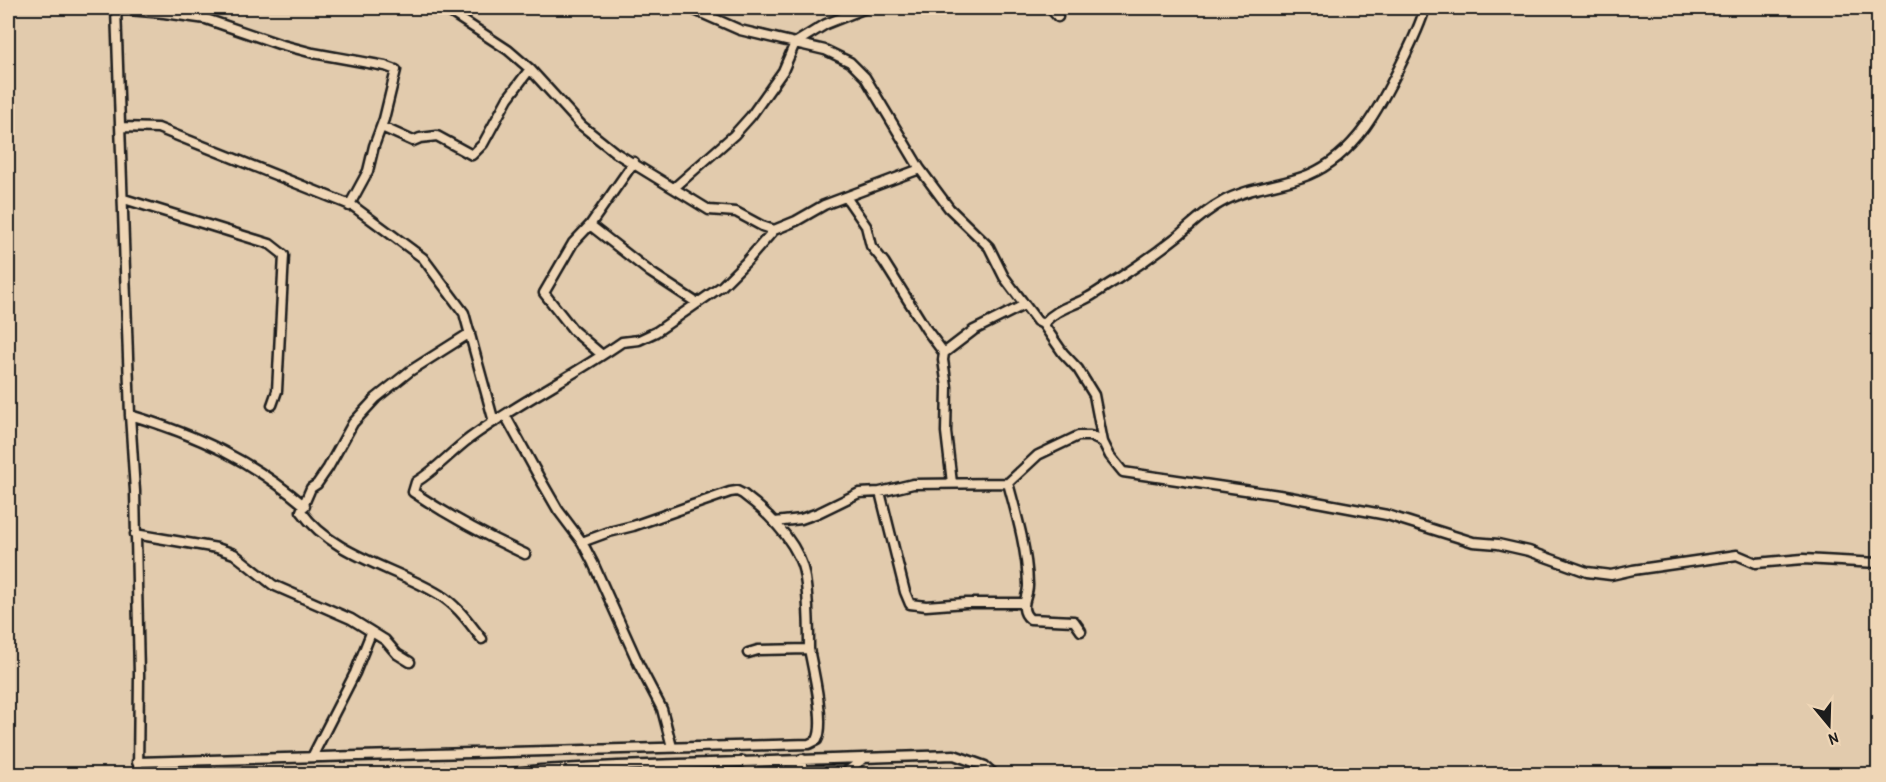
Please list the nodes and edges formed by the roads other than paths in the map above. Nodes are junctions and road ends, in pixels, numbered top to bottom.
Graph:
1 (116, 8) edge
2 (444, 8) edge
3 (690, 8) edge
4 (866, 8) edge
5 (1050, 8) edge
6 (1425, 8) edge
7 (1058, 17) dead end
8 (795, 43) junction
9 (530, 69) junction
10 (120, 127) junction
11 (382, 127) junction
12 (634, 162) junction
13 (920, 169) junction
14 (674, 188) junction
15 (846, 197) junction
16 (124, 199) junction
17 (349, 206) junction
18 (590, 225) junction
19 (774, 230) junction
20 (697, 303) junction
21 (1024, 305) junction
22 (1043, 324) junction
23 (470, 333) junction
24 (944, 353) junction
25 (602, 355) junction
26 (272, 405) dead end
27 (130, 415) junction
28 (505, 415) junction
29 (494, 422) junction
30 (1103, 442) junction
31 (952, 483) junction
32 (1008, 483) junction
33 (880, 492) junction
34 (305, 506) junction
35 (775, 522) junction
36 (135, 534) junction
37 (582, 542) junction
38 (525, 554) dead end
39 (1878, 563) edge
40 (1023, 603) junction
41 (1081, 631) dead end
42 (371, 633) junction
43 (482, 639) dead end
44 (809, 649) junction
45 (748, 653) dead end
46 (410, 662) dead end
47 (672, 747) junction
48 (312, 757) junction
49 (865, 758) junction
50 (802, 759) junction
51 (743, 761) junction
52 (137, 762) junction
53 (138, 774) edge
54 (503, 774) edge
55 (759, 774) edge
56 (802, 774) edge
57 (844, 774) edge
58 (994, 774) edge

1 - 10 street
1 - 11 street
2 - 9 street
3 - 8 street
4 - 8 street
5 - 7 street
6 - 22 street
8 - 13 street
8 - 14 street
9 - 11 street
9 - 12 street
10 - 16 street
10 - 17 street
11 - 17 street
12 - 14 street
12 - 18 street
13 - 15 street
13 - 21 street
14 - 19 street
15 - 19 street
15 - 24 street
16 - 26 street
16 - 27 street
17 - 23 street
18 - 20 street
18 - 25 street
19 - 20 street
20 - 25 street
21 - 22 street
21 - 24 street
22 - 30 street
23 - 29 street
23 - 34 street
24 - 31 street
25 - 28 street
27 - 34 street
27 - 36 street
28 - 29 street
28 - 37 street
29 - 38 street
30 - 32 street
30 - 39 street
31 - 32 street
31 - 33 street
32 - 40 street
33 - 35 street
33 - 40 street
34 - 43 street
35 - 37 street
35 - 44 street
36 - 42 street
36 - 52 street
37 - 47 street
40 - 41 street
42 - 46 street
42 - 48 street
44 - 45 street
44 - 47 street
47 - 48 street
48 - 52 street
49 - 50 street
49 - 57 street
49 - 58 street
50 - 51 street
50 - 56 street
51 - 54 street
51 - 55 street
52 - 53 street

